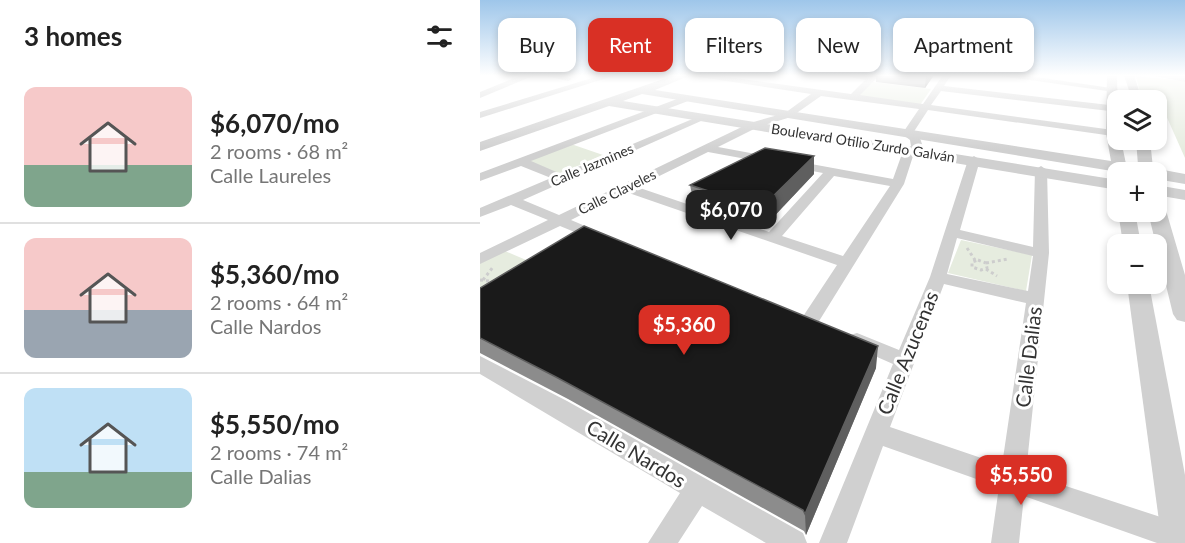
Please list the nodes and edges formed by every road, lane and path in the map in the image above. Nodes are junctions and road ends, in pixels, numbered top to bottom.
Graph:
1 (522, 100) edge
2 (529, 100) edge
3 (613, 100) edge
4 (682, 100) edge
5 (693, 100) edge
6 (809, 100) edge
7 (873, 100) edge
8 (930, 100) edge
9 (1042, 100) edge
10 (608, 102) junction
11 (510, 106) junction
12 (1107, 108) edge
13 (659, 109) junction
14 (743, 109) junction
15 (925, 109) junction
16 (480, 115) edge
17 (788, 116) junction
18 (705, 117) junction
19 (480, 121) edge
20 (754, 125) junction
21 (1107, 132) edge
22 (807, 134) junction
23 (907, 134) junction
24 (578, 140) junction
25 (843, 140) junction
26 (480, 147) edge
27 (707, 148) junction
28 (909, 151) junction
29 (972, 152) junction
30 (616, 154) junction
31 (764, 159) junction
32 (520, 161) junction
33 (1107, 168) edge
34 (744, 170) edge
35 (1041, 170) junction
36 (831, 172) junction
37 (1167, 176) edge
38 (480, 177) edge
39 (561, 178) junction
40 (1185, 179) edge
41 (1107, 183) edge
42 (898, 184) junction
43 (626, 188) junction
44 (1167, 192) edge
45 (694, 195) edge
46 (1185, 195) edge
47 (512, 200) junction
48 (674, 206) junction
49 (480, 213) edge
50 (558, 221) junction
51 (1160, 222) edge
52 (954, 233) junction
53 (772, 238) junction
54 (613, 243) edge
55 (1041, 253) junction
56 (480, 259) edge
57 (847, 263) junction
58 (971, 265) joint
59 (938, 277) junction
60 (480, 280) edge
61 (487, 288) edge
62 (1140, 294) edge
63 (1036, 299) junction
64 (1185, 314) edge
65 (904, 360) junction
66 (480, 364) edge
67 (876, 433) junction
68 (1014, 480) junction
69 (697, 491) junction
70 (1181, 540) edge
71 (662, 543) edge
72 (793, 543) edge
73 (833, 543) edge
74 (1005, 543) edge

1 - 11 street
2 - 11 street
3 - 10 street
4 - 13 street
5 - 14 street, Boulevard Otilio Zurdo Galván
6 - 17 street
7 - 15 street
8 - 15 street
9 - 12 street
10 - 13 street, Boulevard Otilio Zurdo Galván
10 - 26 street
11 - 16 street
11 - 19 street
13 - 18 street, Boulevard Otilio Zurdo Galván
13 - 24 street
14 - 17 street, Boulevard Otilio Zurdo Galván
14 - 20 street
15 - 21 street
15 - 23 street
17 - 20 street, Calle Claveles
17 - 22 street
17 - 23 street, Boulevard Otilio Zurdo Galván
18 - 20 street, Boulevard Otilio Zurdo Galván
18 - 30 street, Calle Jazmines
20 - 22 street, Boulevard Otilio Zurdo Galván
20 - 27 street, Calle Claveles
22 - 25 street, Boulevard Otilio Zurdo Galván
23 - 25 street
23 - 28 street
23 - 29 street, Boulevard Otilio Zurdo Galván
24 - 30 street
24 - 32 street
25 - 28 street, Boulevard Otilio Zurdo Galván
27 - 31 street
27 - 43 street, Calle Claveles
28 - 29 street
28 - 42 street
29 - 33 street, Boulevard Otilio Zurdo Galván
29 - 35 street, Boulevard Otilio Zurdo Galván
29 - 52 street, Calle Azucenas
30 - 39 street, Calle Jazmines
31 - 34 street
31 - 36 street
32 - 38 street
32 - 39 street
35 - 41 street, Boulevard Otilio Zurdo Galván
35 - 55 street, Calle Dalias
36 - 42 street
36 - 53 street
37 - 40 street
39 - 47 street, Calle Jazmines
42 - 57 street
43 - 48 street
43 - 50 street, Calle Claveles
44 - 46 street
45 - 48 street
47 - 49 street, Calle Jazmines
47 - 50 street
48 - 53 street
50 - 54 street
50 - 56 street, Calle Claveles
51 - 64 street
52 - 55 street
52 - 59 street, Calle Azucenas
53 - 57 street
55 - 63 street, Calle Dalias
57 - 65 street
58 - 58 path
59 - 63 street
59 - 65 street, Calle Azucenas
60 - 61 path
62 - 70 street
63 - 68 street, Calle Dalias
65 - 67 street, Calle Azucenas
66 - 69 street, Calle Nardos
67 - 68 street
67 - 73 street, Calle Azucenas
68 - 70 street
68 - 74 street, Calle Dalias
69 - 71 street
69 - 72 street, Calle Nardos

